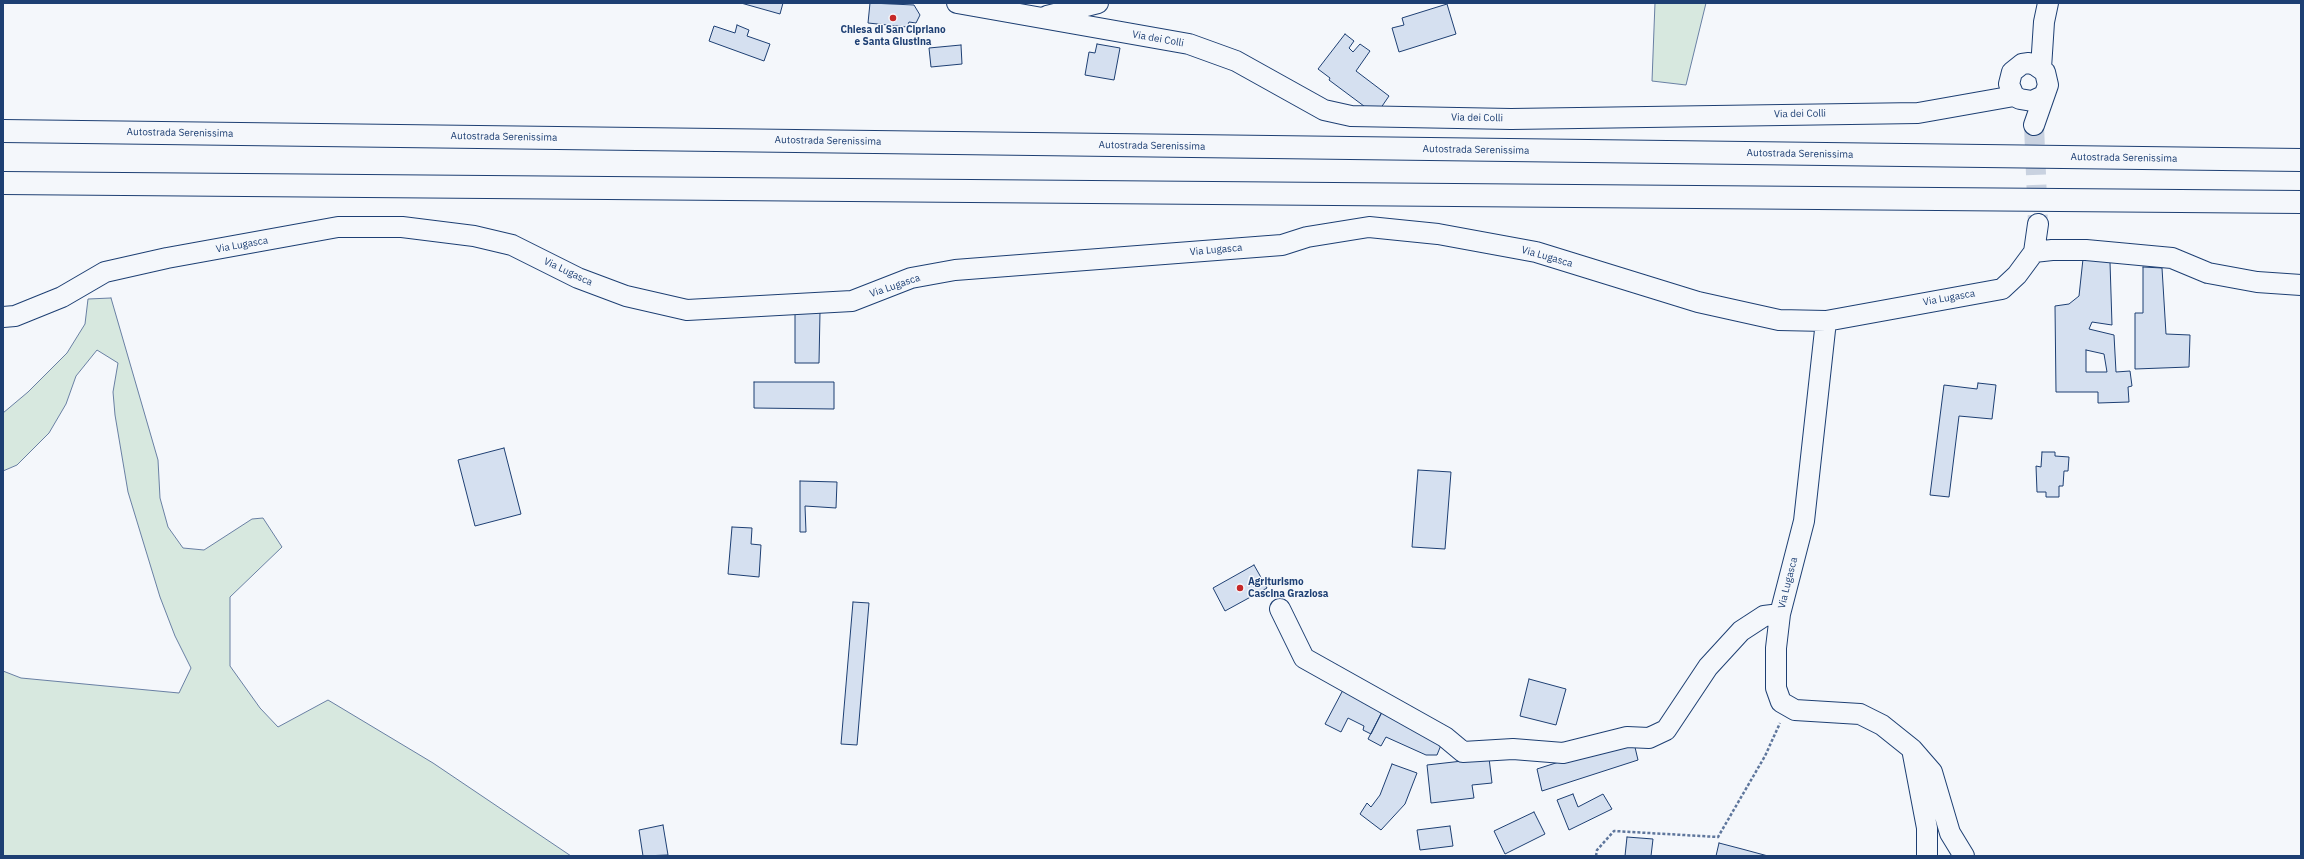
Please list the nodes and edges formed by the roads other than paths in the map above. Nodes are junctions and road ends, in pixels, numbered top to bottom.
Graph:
1 (957, 3) edge
2 (1098, 3) edge
3 (2046, 12) edge
4 (1039, 18) junction
5 (3, 131) edge
6 (2301, 160) edge
7 (3, 183) edge
8 (2301, 202) edge
9 (2038, 224) tunnel mouth
10 (2034, 252) junction
11 (2301, 285) edge
12 (3, 317) edge
13 (1826, 321) junction
14 (1280, 609) dead end
15 (1780, 614) junction
16 (1912, 748) junction
17 (1927, 856) edge
18 (1964, 856) edge

1 - 4 street, Via dei Colli
2 - 4 street
3 - 4 street, Via dei Colli
5 - 6 highway, Autostrada Serenissima
7 - 8 highway
9 - 10 street
10 - 11 street
10 - 13 street, Via Lugasca
12 - 13 street, Via Lugasca
13 - 15 street, Via Lugasca
14 - 15 street
15 - 16 street, Via Lugasca
16 - 17 street
16 - 18 street

